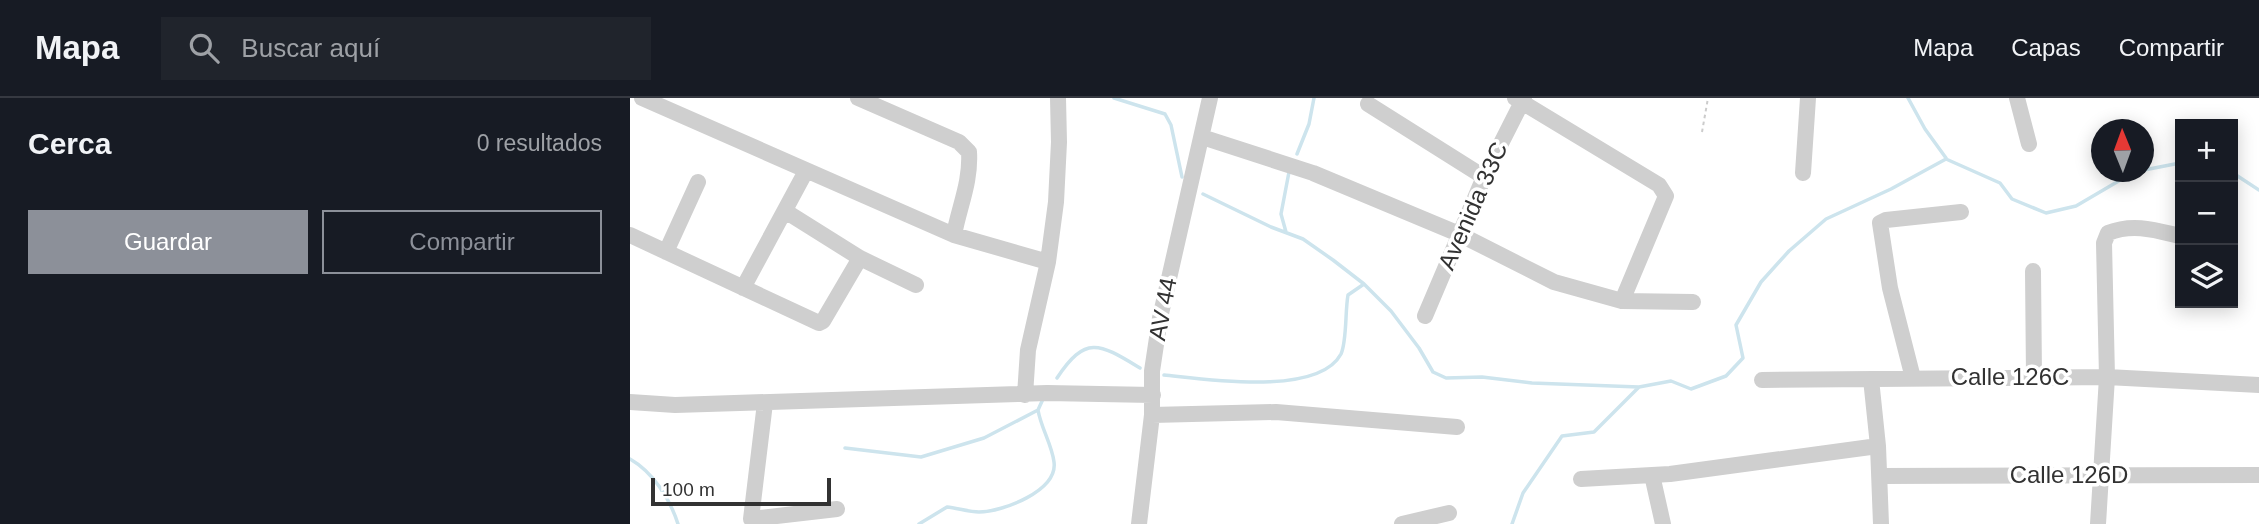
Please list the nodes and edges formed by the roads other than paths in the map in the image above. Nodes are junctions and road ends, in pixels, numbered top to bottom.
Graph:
1 (636, 98) edge
2 (642, 98) edge
3 (858, 98) edge
4 (1058, 98) edge
5 (1210, 98) edge
6 (1808, 98) edge
7 (2017, 98) edge
8 (1520, 99) edge
9 (1368, 104) dead end
10 (630, 111) edge
11 (1202, 137) junction
12 (2029, 144) dead end
13 (806, 171) junction
14 (1803, 173) dead end
15 (1484, 177) junction
16 (698, 181) dead end
17 (785, 211) junction
18 (1961, 212) dead end
19 (1460, 234) junction
20 (630, 235) edge
21 (954, 235) junction
22 (2175, 235) edge
23 (666, 252) junction
24 (860, 258) junction
25 (1048, 262) junction
26 (2033, 271) dead end
27 (916, 285) dead end
28 (743, 288) junction
29 (1622, 300) junction
30 (1693, 302) dead end
31 (1425, 316) dead end
32 (2034, 377) junction
33 (2107, 377) junction
34 (1913, 378) junction
35 (1871, 379) junction
36 (1762, 380) dead end
37 (2259, 385) edge
38 (1153, 394) junction
39 (1025, 395) junction
40 (630, 402) edge
41 (765, 403) junction
42 (1152, 415) junction
43 (1457, 427) dead end
44 (1878, 446) junction
45 (1652, 475) junction
46 (2099, 475) junction
47 (2259, 475) edge
48 (1880, 476) junction
49 (1581, 479) dead end
50 (837, 509) dead end
51 (1448, 513) dead end
52 (1139, 524) edge
53 (1402, 524) edge
54 (1663, 524) edge
55 (1881, 524) edge
56 (2098, 524) edge

1 - 10 street
2 - 13 street
3 - 21 street
4 - 25 street
5 - 11 street, AV 44
6 - 14 street
7 - 12 street
8 - 15 street, Avenida 33C
8 - 29 street
9 - 15 street
11 - 19 street
11 - 38 street, AV 44
13 - 17 street
13 - 21 street
15 - 19 street, Avenida 33C
16 - 23 street
17 - 24 street
17 - 28 street
18 - 34 street
19 - 29 street
19 - 31 street, Avenida 33C
20 - 23 street
21 - 25 street
22 - 33 street
23 - 28 street
24 - 27 street
24 - 28 street
25 - 39 street
26 - 32 street
29 - 30 street
32 - 33 street, Calle 126C
32 - 34 street, Calle 126C
33 - 37 street, Calle 126C
33 - 46 street
34 - 35 street, Calle 126C
35 - 36 street, Calle 126C
35 - 44 street
38 - 39 street
38 - 42 street, AV 44
39 - 41 street
40 - 41 street
41 - 50 street
42 - 43 street
42 - 52 street, AV 44
44 - 45 street
44 - 48 street
45 - 49 street
45 - 54 street
46 - 47 street, Calle 126D
46 - 48 street, Calle 126D
46 - 56 street
48 - 55 street
51 - 53 street

